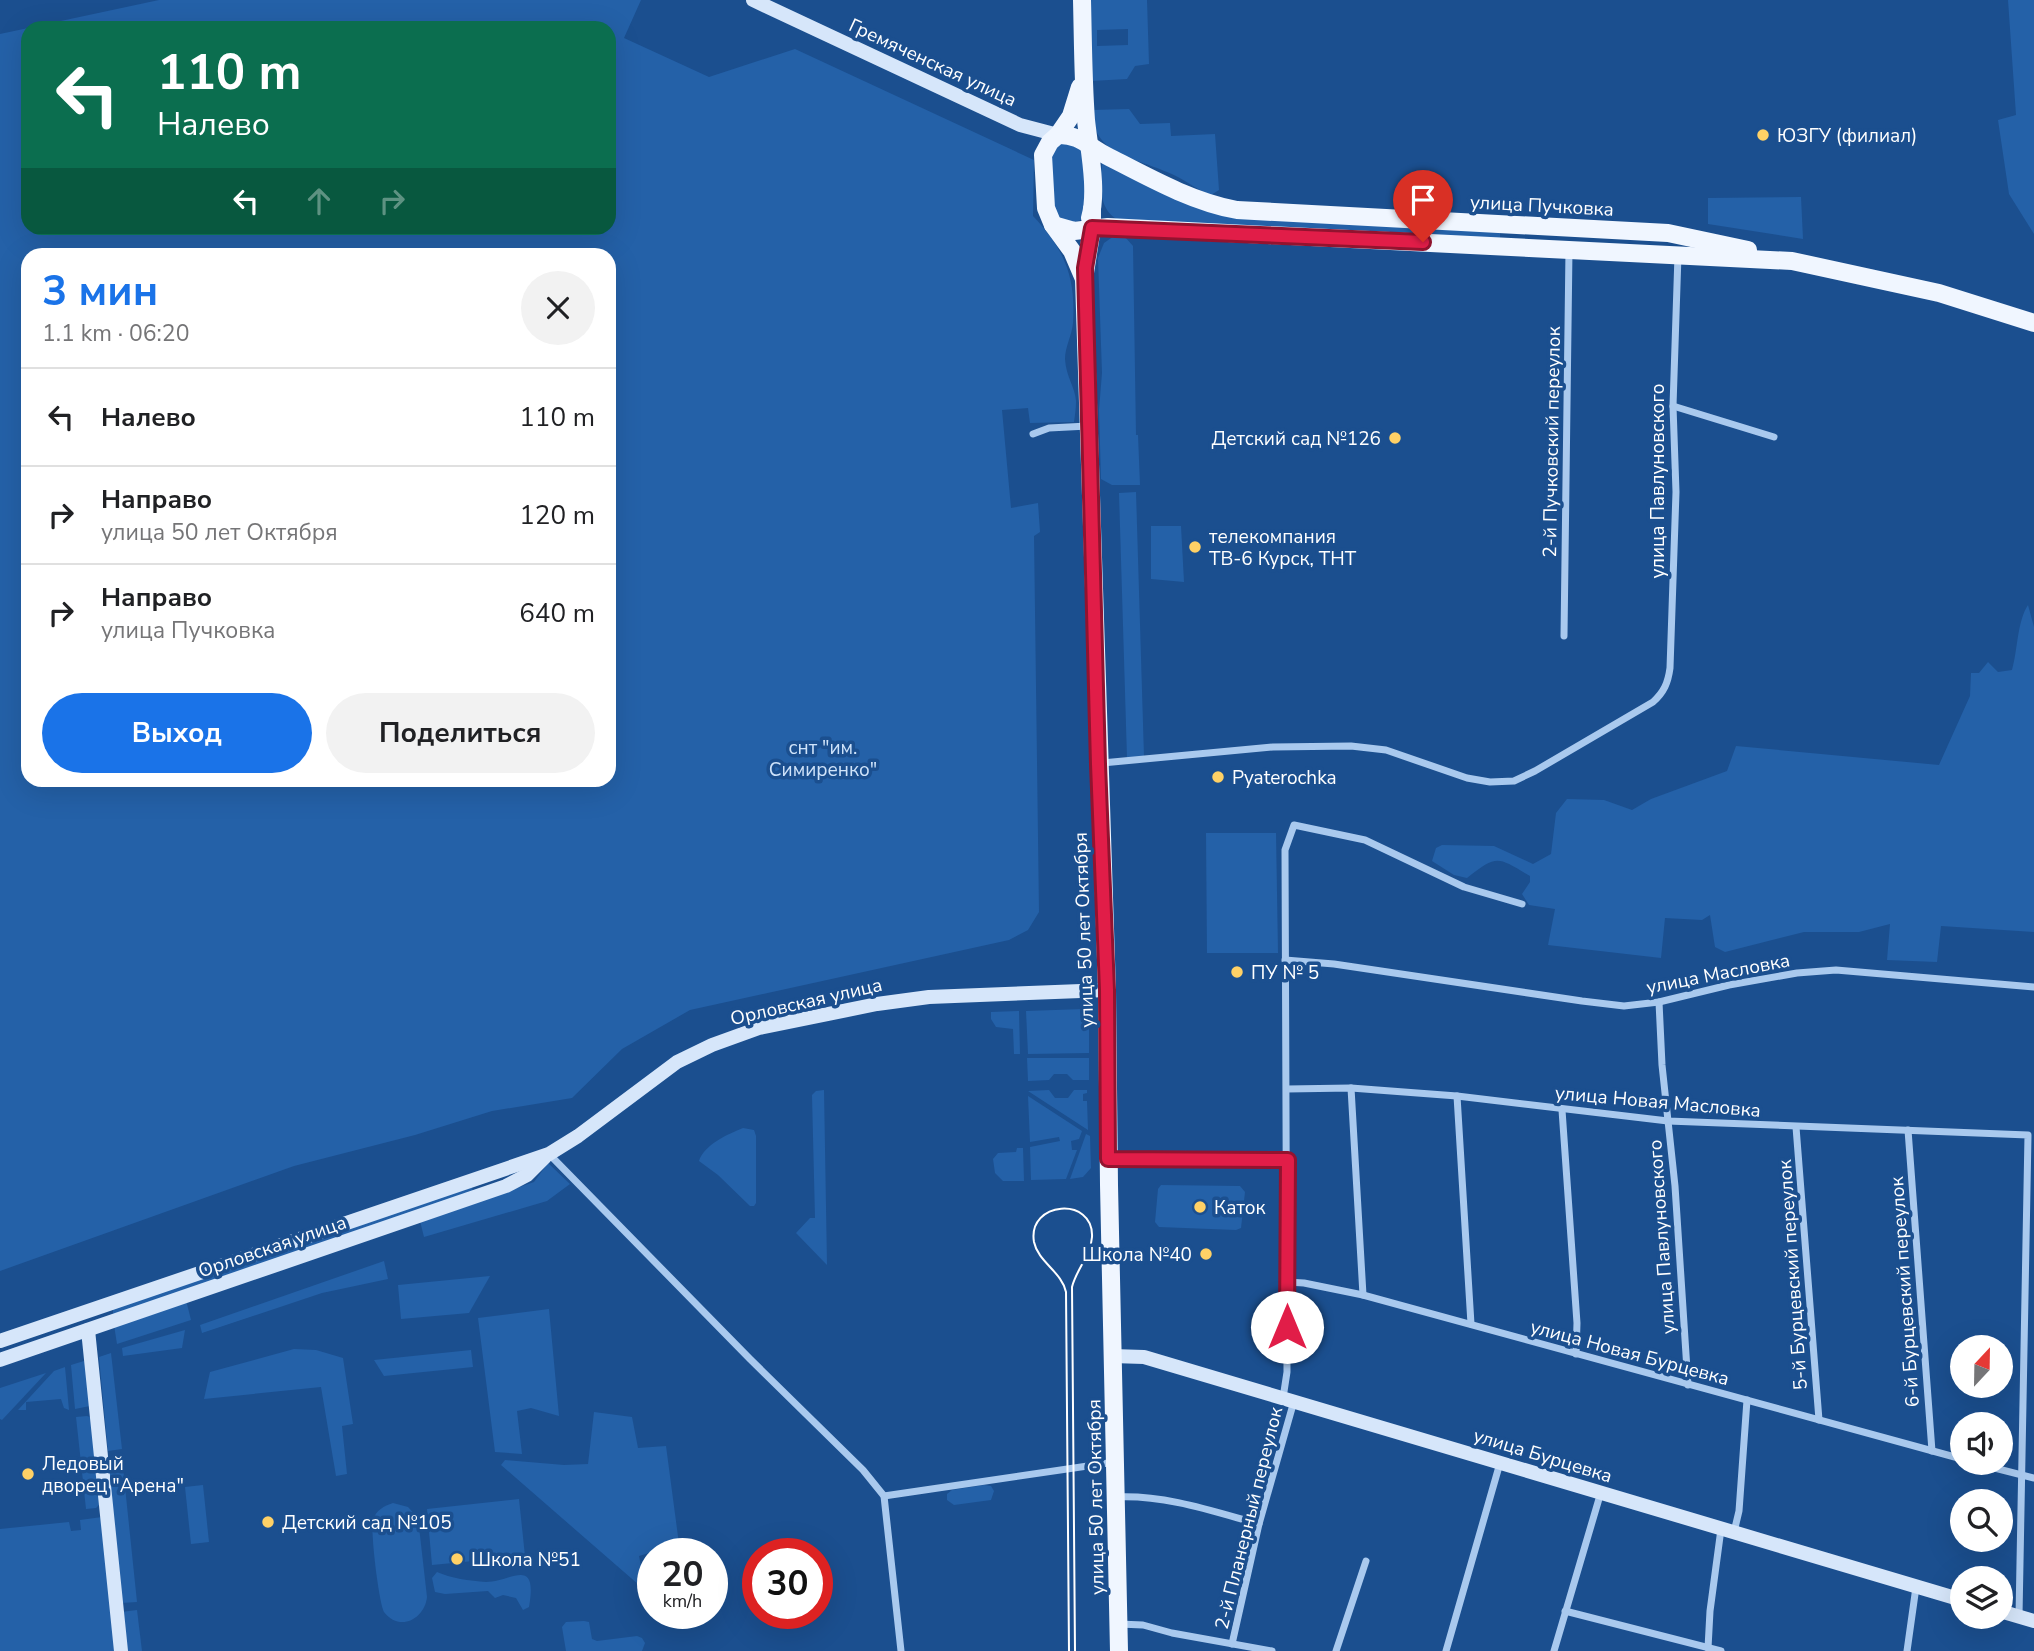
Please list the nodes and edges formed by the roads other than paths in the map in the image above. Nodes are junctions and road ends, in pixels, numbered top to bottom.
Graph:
1 (753, 0) edge
2 (1082, 0) edge
3 (1083, 67) junction
4 (1020, 124) junction
5 (1058, 135) junction
6 (1090, 147) junction
7 (1043, 155) junction
8 (1511, 224) junction
9 (1054, 225) junction
10 (1083, 230) junction
11 (1510, 246) junction
12 (1569, 249) junction
13 (1686, 249) junction
14 (1084, 279) junction
15 (2034, 323) edge
16 (1673, 406) junction
17 (1088, 426) junction
18 (1033, 434) dead end
19 (1774, 437) dead end
20 (1564, 636) dead end
21 (1098, 764) junction
22 (1522, 904) dead end
23 (1284, 960) junction
24 (2034, 987) edge
25 (1107, 990) junction
26 (1659, 1002) junction
27 (1351, 1088) junction
28 (1287, 1089) junction
29 (1458, 1096) junction
30 (1562, 1110) junction
31 (1668, 1121) junction
32 (1796, 1127) junction
33 (1908, 1130) junction
34 (549, 1154) junction
35 (1108, 1159) junction
36 (1288, 1160) junction
37 (1287, 1282) junction
38 (1363, 1295) junction
39 (83, 1313) junction
40 (1471, 1324) junction
41 (88, 1330) junction
42 (0, 1341) edge
43 (1576, 1354) junction
44 (1112, 1356) junction
45 (0, 1360) edge
46 (1688, 1385) junction
47 (1289, 1399) junction
48 (1747, 1400) junction
49 (1819, 1420) junction
50 (1932, 1451) junction
51 (1950, 1456) edge
52 (1115, 1462) junction
53 (1500, 1462) junction
54 (2013, 1473) edge
55 (2023, 1476) junction
56 (2034, 1478) edge
57 (1601, 1492) junction
58 (884, 1496) junction
59 (1116, 1497) junction
60 (1259, 1524) junction
61 (1727, 1530) junction
62 (1366, 1561) dead end
63 (1916, 1587) junction
64 (1950, 1597) edge
65 (1565, 1611) junction
66 (2013, 1614) edge
67 (2019, 1616) junction
68 (2034, 1621) edge
69 (1119, 1624) junction
70 (1232, 1644) junction
71 (1716, 1650) edge
72 (121, 1651) edge
73 (901, 1651) edge
74 (1119, 1651) edge
75 (1272, 1651) edge
76 (1336, 1651) edge
77 (1446, 1651) edge
78 (1554, 1651) edge
79 (1907, 1651) edge

1 - 4 street, Гремяченская улица
2 - 3 main road
3 - 5 main road
3 - 6 main road
4 - 5 street, Гремяченская улица
4 - 7 street
5 - 6 main road, улица Пучковка
5 - 7 main road
6 - 8 main road, улица Пучковка
6 - 10 main road, улица 50 лет Октября
7 - 9 main road
8 - 11 main road
8 - 13 main road, улица Пучковка
9 - 10 main road, улица Пучковка
9 - 14 main road
10 - 11 main road, улица Пучковка
10 - 14 main road, улица 50 лет Октября
11 - 12 main road, улица Пучковка
12 - 13 main road, улица Пучковка
12 - 20 street, 2-й Пучковский переулок
13 - 15 main road, улица Пучковка
13 - 16 street, улица Павлуновского
14 - 17 main road, улица 50 лет Октября
16 - 19 street
16 - 21 street, улица Павлуновского
17 - 18 street
17 - 21 main road, улица 50 лет Октября
21 - 25 main road, улица 50 лет Октября
22 - 23 street, 2-й Планерный переулок
23 - 26 street, улица Масловка
23 - 28 street, 2-й Планерный переулок
24 - 26 street, улица Масловка
25 - 34 street, Орловская улица
25 - 35 main road, улица 50 лет Октября
26 - 31 street, улица Павлуновского
27 - 28 street, улица Новая Масловка
27 - 29 street, улица Новая Масловка
27 - 38 street
28 - 36 street, 2-й Планерный переулок
29 - 30 street, улица Новая Масловка
29 - 40 street
30 - 31 street, улица Новая Масловка
30 - 43 street
31 - 32 street, улица Новая Масловка
31 - 46 street, улица Павлуновского
32 - 33 street, улица Новая Масловка
32 - 49 street, 5-й Бурцевский переулок
33 - 50 street, 6-й Бурцевский переулок
33 - 55 street, улица Новая Масловка
34 - 39 street, Орловская улица
34 - 41 street, Орловская улица
34 - 58 street
35 - 36 street
35 - 44 main road, улица 50 лет Октября
36 - 37 street, 2-й Планерный переулок
37 - 38 street, улица Новая Бурцевка
37 - 47 street, 2-й Планерный переулок
38 - 40 street, улица Новая Бурцевка
39 - 41 street
39 - 42 street, Орловская улица
40 - 43 street, улица Новая Бурцевка
41 - 45 street, Орловская улица
41 - 72 street
43 - 46 street, улица Новая Бурцевка
44 - 47 street, улица Бурцевка
44 - 52 main road, улица 50 лет Октября
46 - 48 street, улица Новая Бурцевка
47 - 53 street, улица Бурцевка
47 - 60 street, 2-й Планерный переулок
48 - 49 street, улица Новая Бурцевка
48 - 61 street
49 - 50 street, улица Новая Бурцевка
50 - 51 street, улица Новая Бурцевка
52 - 58 street
52 - 59 main road, улица 50 лет Октября
53 - 57 street, улица Бурцевка
53 - 77 street
54 - 55 street
55 - 56 street
55 - 67 street
57 - 61 street, улица Бурцевка
57 - 65 street
58 - 73 street
59 - 60 street
59 - 69 main road, улица 50 лет Октября
60 - 70 street, 2-й Планерный переулок
61 - 63 street, улица Бурцевка
61 - 71 street
62 - 76 street
63 - 64 street, улица Бурцевка
63 - 79 street
65 - 71 street
65 - 78 street
66 - 67 street
67 - 68 street
69 - 70 street
69 - 74 main road, улица 50 лет Октября
70 - 75 street

